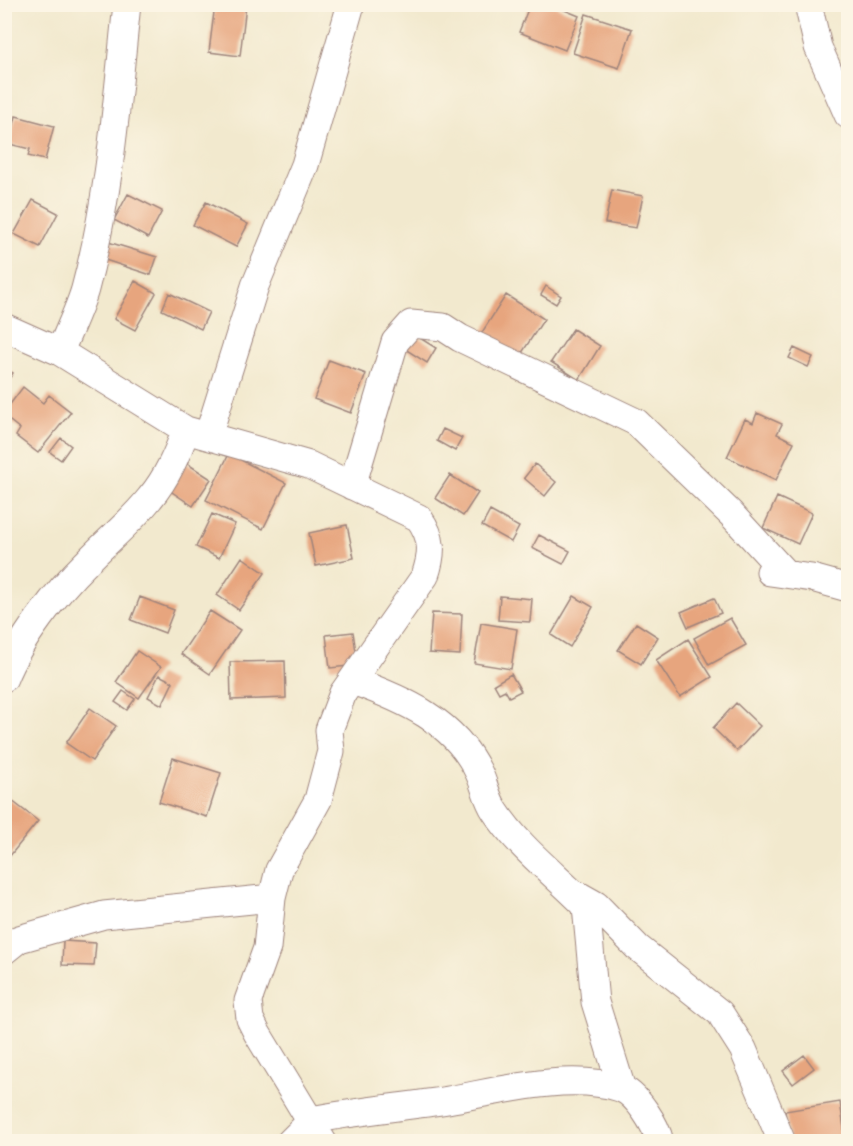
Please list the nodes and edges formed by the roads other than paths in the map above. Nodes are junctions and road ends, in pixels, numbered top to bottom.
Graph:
1 (127, 4) edge
2 (351, 4) edge
3 (808, 4) edge
4 (849, 115) edge
5 (4, 327) edge
6 (60, 352) junction
7 (197, 433) junction
8 (351, 486) junction
9 (849, 588) edge
10 (4, 678) edge
11 (353, 681) junction
12 (561, 884) junction
13 (272, 898) junction
14 (4, 951) edge
15 (622, 1089) junction
16 (318, 1131) edge
17 (290, 1142) edge
18 (660, 1142) edge
19 (782, 1142) edge

1 - 6 street
2 - 7 street
3 - 4 street
5 - 6 street
6 - 7 street
7 - 8 street
7 - 10 street
8 - 9 street
8 - 11 street
11 - 12 street
11 - 13 street
12 - 15 street
12 - 19 street
13 - 14 street
13 - 16 street
15 - 16 street
15 - 18 street
16 - 17 street

